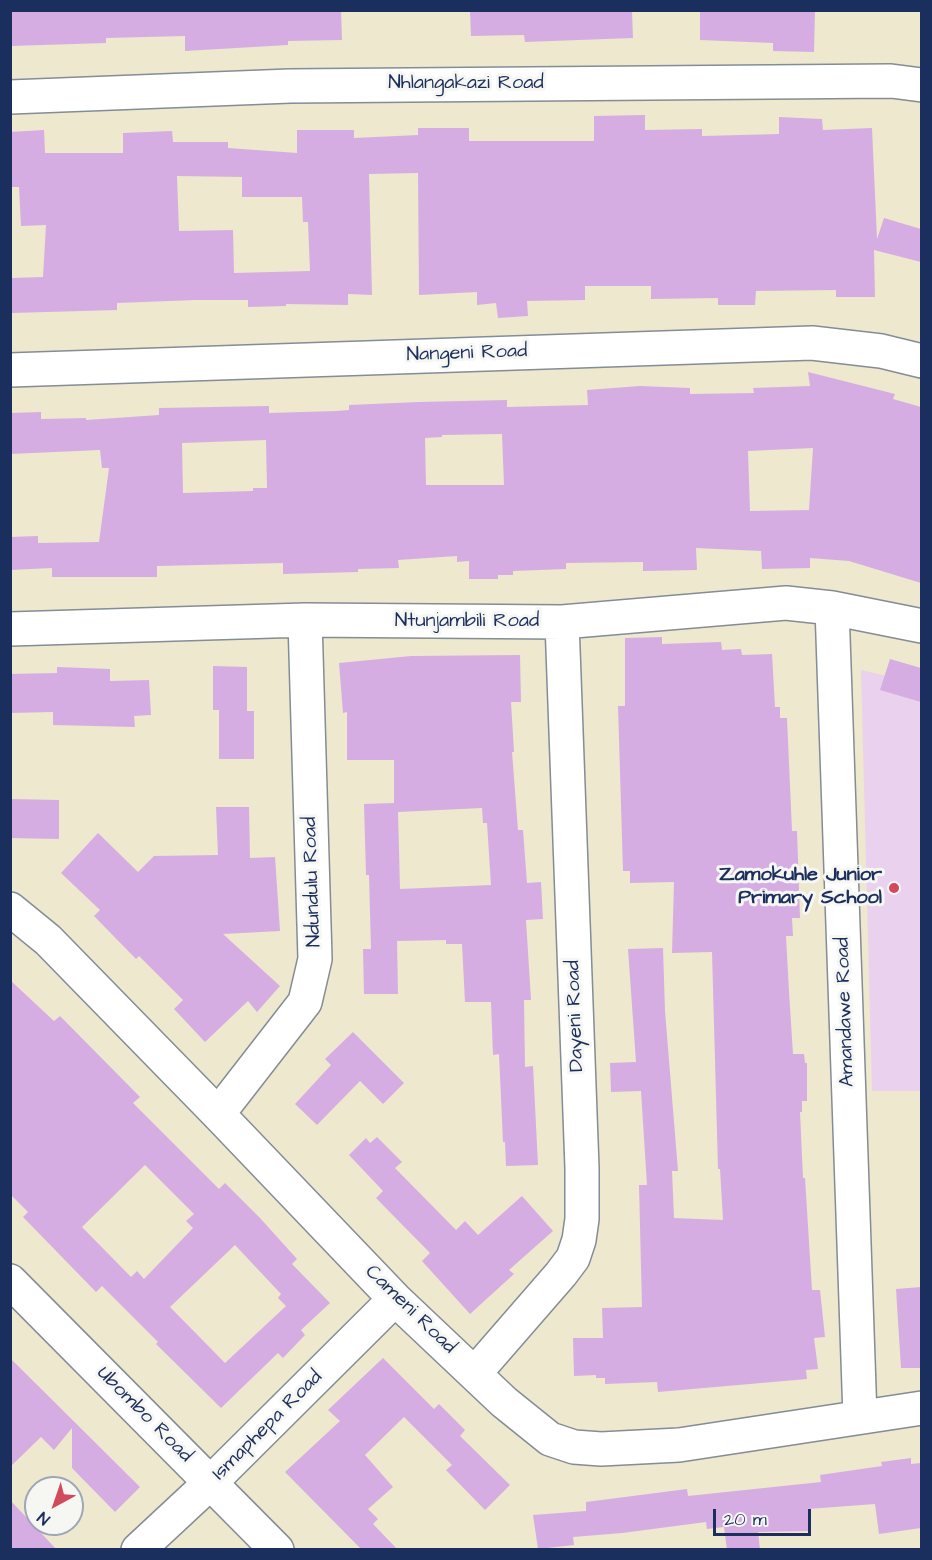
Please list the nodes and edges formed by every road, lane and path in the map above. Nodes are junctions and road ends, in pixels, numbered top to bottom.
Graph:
1 (921, 85) edge
2 (10, 97) edge
3 (921, 361) edge
4 (10, 370) edge
5 (832, 608) junction
6 (305, 620) junction
7 (562, 622) junction
8 (921, 626) edge
9 (10, 630) edge
10 (10, 909) edge
11 (218, 1114) junction
12 (10, 1281) edge
13 (395, 1299) junction
14 (475, 1373) junction
15 (921, 1408) edge
16 (860, 1417) junction
17 (211, 1482) junction
18 (138, 1550) edge
19 (277, 1550) edge

1 - 2 street, Nhlangakazi Road
3 - 4 street, Nangeni Road
5 - 7 street, Ntunjambili Road
5 - 8 street, Ntunjambili Road
5 - 16 street, Amandawe Road
6 - 7 street, Ntunjambili Road
6 - 9 street, Ntunjambili Road
6 - 11 street, Ndundulu Road
7 - 14 street, Dayeni Road
10 - 11 street, Cameni Road
11 - 13 street, Cameni Road
12 - 17 street, Ubombo Road
13 - 14 street, Cameni Road
13 - 17 street, Ismaphepa Road
14 - 16 street, Cameni Road
15 - 16 street, Cameni Road
17 - 18 street, Ismaphepa Road
17 - 19 street, Ubombo Road

